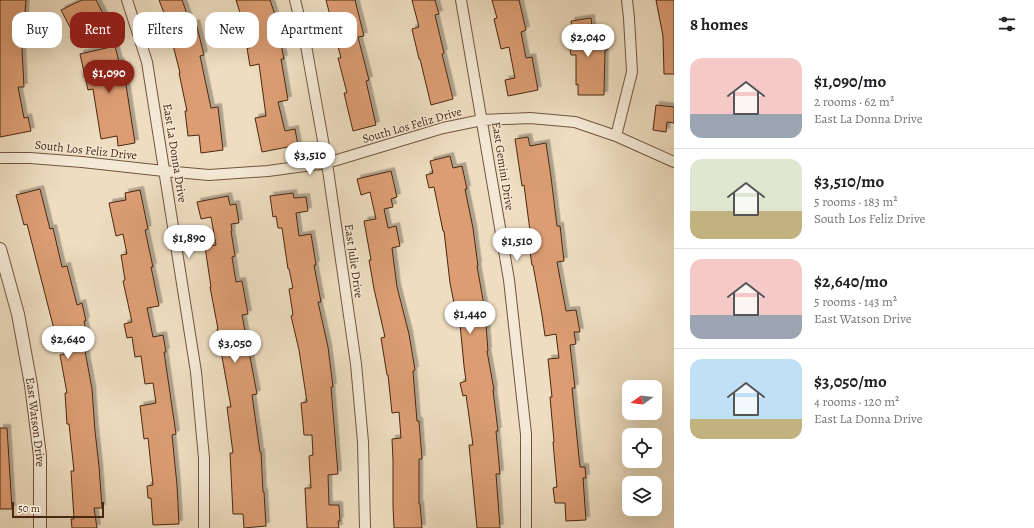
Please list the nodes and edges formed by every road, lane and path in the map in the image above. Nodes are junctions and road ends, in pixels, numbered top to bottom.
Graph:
1 (127, 0) edge
2 (295, 0) edge
3 (461, 0) edge
4 (627, 0) edge
5 (482, 120) junction
6 (616, 136) junction
7 (0, 158) edge
8 (674, 162) edge
9 (327, 163) junction
10 (164, 171) junction
11 (0, 249) edge
12 (40, 528) edge
13 (204, 528) edge
14 (365, 528) edge
15 (526, 528) edge

1 - 10 street, East La Donna Drive
2 - 9 street, East Julie Drive
3 - 5 street, East Gemini Drive
4 - 6 street
5 - 6 street, South Los Feliz Drive
5 - 9 street, South Los Feliz Drive
5 - 15 street, East Gemini Drive
6 - 8 street, South Los Feliz Drive
7 - 10 street, South Los Feliz Drive
9 - 10 street, South Los Feliz Drive
9 - 14 street, East Julie Drive
10 - 13 street, East La Donna Drive
11 - 12 street, East Watson Drive

